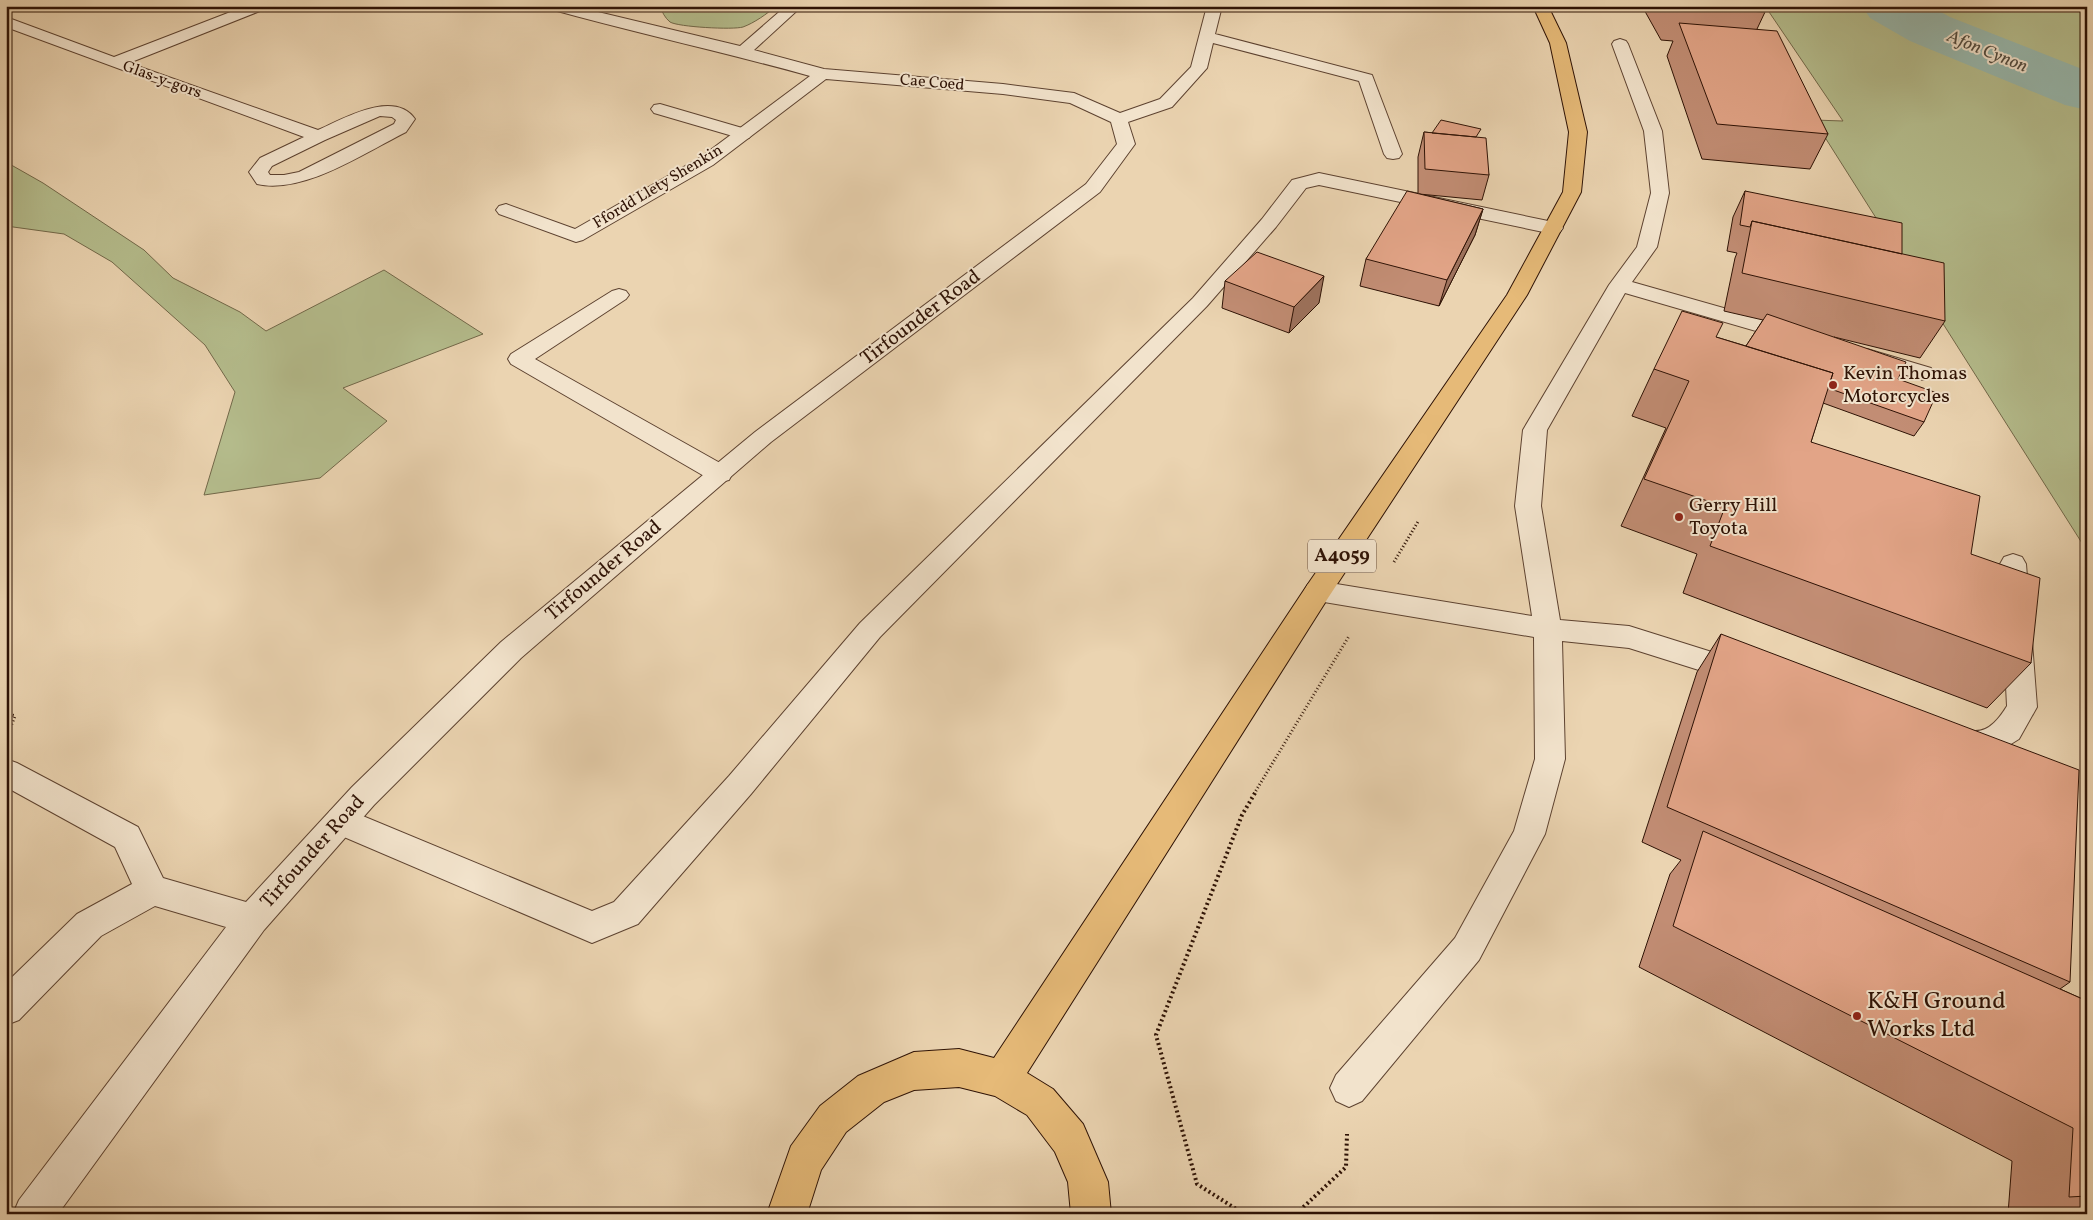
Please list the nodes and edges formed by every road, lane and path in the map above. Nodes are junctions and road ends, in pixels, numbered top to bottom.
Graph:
1 (260, 6) edge
2 (555, 6) edge
3 (616, 6) edge
4 (795, 6) edge
5 (1215, 6) edge
6 (1540, 6) edge
7 (598, 18) junction
8 (6, 22) edge
9 (1208, 37) junction
10 (1620, 44) dead end
11 (743, 52) junction
12 (114, 63) junction
13 (823, 74) junction
14 (660, 109) dead end
15 (1119, 119) junction
16 (744, 134) junction
17 (319, 136) junction
18 (1393, 154) dead end
19 (506, 210) dead end
20 (1553, 228) junction
21 (1619, 285) junction
22 (619, 295) dead end
23 (1818, 342) edge
24 (1847, 350) edge
25 (1923, 373) dead end
26 (720, 474) junction
27 (2013, 564) dead end
28 (1318, 591) junction
29 (1548, 629) junction
30 (1768, 681) edge
31 (6, 713) edge
32 (1935, 734) edge
33 (6, 739) edge
34 (6, 772) edge
35 (341, 821) junction
36 (152, 890) junction
37 (252, 919) junction
38 (6, 1008) edge
39 (1002, 1079) junction
40 (1349, 1088) joint
41 (33, 1214) edge
42 (788, 1214) edge
43 (1091, 1214) edge
44 (1296, 1214) edge

1 - 12 street
2 - 7 street, Cae Coed
3 - 7 street
4 - 11 street
5 - 9 street
6 - 20 main road, A4059
7 - 11 street, Cae Coed
8 - 12 street, Glas-y-gors
9 - 15 street
9 - 18 street
10 - 21 street
11 - 13 street, Cae Coed
12 - 17 street, Glas-y-gors
13 - 15 street, Cae Coed
13 - 16 street, Ffordd Llety Shenkin
14 - 16 street
15 - 26 street, Tirfounder Road
16 - 19 street, Ffordd Llety Shenkin
17 - 17 street
20 - 28 main road, A4059
20 - 35 street
21 - 23 street
21 - 29 street
22 - 26 street
24 - 25 street
26 - 35 street, Tirfounder Road
27 - 32 street
28 - 29 street
28 - 39 main road, A4059
29 - 30 street
29 - 40 street
31 - 33 path
34 - 36 street
35 - 37 street, Tirfounder Road
36 - 37 street
36 - 38 street
37 - 41 street, Tirfounder Road
39 - 42 main road
39 - 43 main road
40 - 44 path

